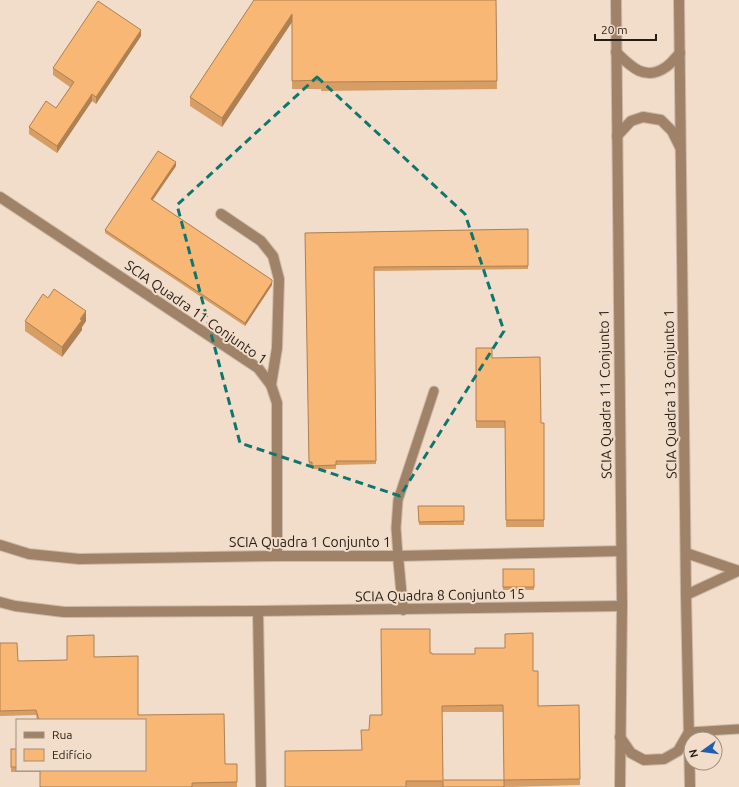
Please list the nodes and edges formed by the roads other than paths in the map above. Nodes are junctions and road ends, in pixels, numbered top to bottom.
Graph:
1 (616, 0) edge
2 (679, 0) edge
3 (616, 52) junction
4 (680, 53) junction
5 (617, 136) junction
6 (681, 150) junction
7 (0, 197) edge
8 (221, 214) dead end
9 (271, 385) junction
10 (434, 391) dead end
11 (0, 545) edge
12 (621, 550) junction
13 (686, 553) junction
14 (277, 556) junction
15 (398, 556) junction
16 (739, 571) edge
17 (686, 594) junction
18 (0, 602) edge
19 (622, 606) junction
20 (403, 610) junction
21 (258, 611) junction
22 (739, 729) edge
23 (690, 731) edge
24 (706, 731) edge
25 (620, 737) junction
26 (683, 743) edge
27 (690, 771) edge
28 (261, 787) edge
29 (620, 787) edge
30 (690, 787) edge

1 - 3 street, SCIA Quadra 11 Conjunto 1
2 - 4 street, SCIA Quadra 13 Conjunto 1
3 - 4 street
3 - 5 street, SCIA Quadra 11 Conjunto 1
4 - 6 street, SCIA Quadra 13 Conjunto 1
5 - 6 street
5 - 12 street, SCIA Quadra 11 Conjunto 1
6 - 13 street, SCIA Quadra 13 Conjunto 1
7 - 9 street, SCIA Quadra 11 Conjunto 1
8 - 9 street
9 - 14 street, SCIA Quadra 11 Conjunto 1
10 - 15 lane
11 - 14 street, SCIA Quadra 1 Conjunto 1
12 - 15 street, SCIA Quadra 1 Conjunto 1
12 - 19 street, SCIA Quadra 11 Conjunto 1
13 - 16 street
13 - 17 street, SCIA Quadra 13 Conjunto 1
14 - 15 street, SCIA Quadra 1 Conjunto 1
15 - 20 street
16 - 17 street
17 - 23 street, SCIA Quadra 13 Conjunto 1
18 - 21 street, SCIA Quadra 8 Conjunto 15
19 - 20 street, SCIA Quadra 8 Conjunto 15
19 - 25 street, SCIA Quadra 11 Conjunto 1
20 - 21 street, SCIA Quadra 8 Conjunto 15
21 - 28 street
22 - 24 lane
25 - 26 street
25 - 29 street, SCIA Quadra 11 Conjunto 1
27 - 30 street, SCIA Quadra 13 Conjunto 1

